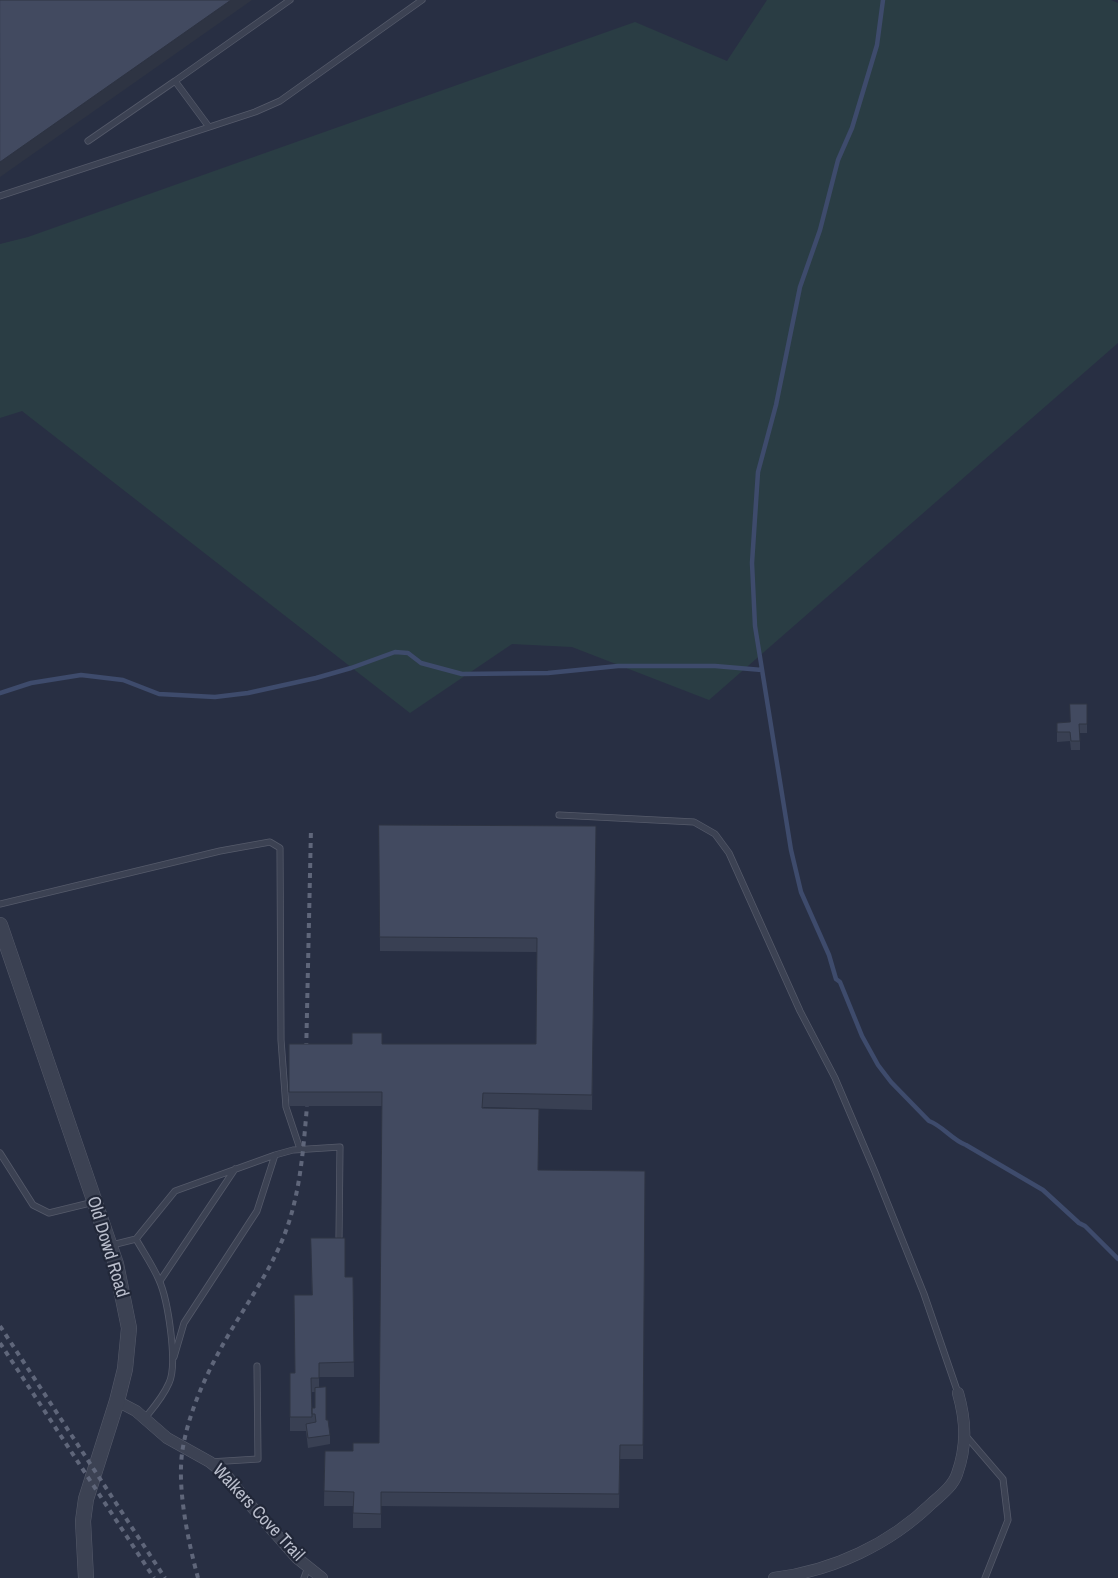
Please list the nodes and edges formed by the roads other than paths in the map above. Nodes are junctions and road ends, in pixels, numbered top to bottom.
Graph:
1 (290, 0) edge
2 (422, 0) edge
3 (175, 81) junction
4 (209, 127) junction
5 (88, 141) dead end
6 (0, 196) edge
7 (559, 815) dead end
8 (0, 904) edge
9 (0, 925) edge
10 (300, 1149) junction
11 (0, 1153) edge
12 (275, 1155) junction
13 (236, 1168) junction
14 (94, 1202) junction
15 (339, 1238) edge
16 (136, 1239) junction
17 (109, 1246) junction
18 (160, 1281) junction
19 (174, 1357) junction
20 (258, 1366) dead end
21 (958, 1393) joint
22 (117, 1401) junction
23 (145, 1418) junction
24 (966, 1436) junction
25 (210, 1462) junction
26 (306, 1573) edge
27 (86, 1578) edge
28 (322, 1578) edge
29 (774, 1578) edge
30 (985, 1578) edge

1 - 3 lane
2 - 4 lane
3 - 4 lane
3 - 5 lane
4 - 6 lane
7 - 21 lane
8 - 10 lane
9 - 14 street, Old Dowd Road
10 - 12 lane
10 - 15 lane
11 - 14 lane
12 - 13 lane
12 - 19 lane
13 - 16 lane
13 - 18 lane
14 - 17 street, Old Dowd Road
16 - 17 lane
16 - 18 lane
17 - 22 street, Old Dowd Road
18 - 19 lane
19 - 23 lane
20 - 25 lane
21 - 24 street
22 - 23 street, Walkers Cove Trail
22 - 27 street, Old Dowd Road
23 - 25 street, Walkers Cove Trail
24 - 29 street
24 - 30 lane
25 - 26 street, Walkers Cove Trail
26 - 28 street, Walkers Cove Trail

